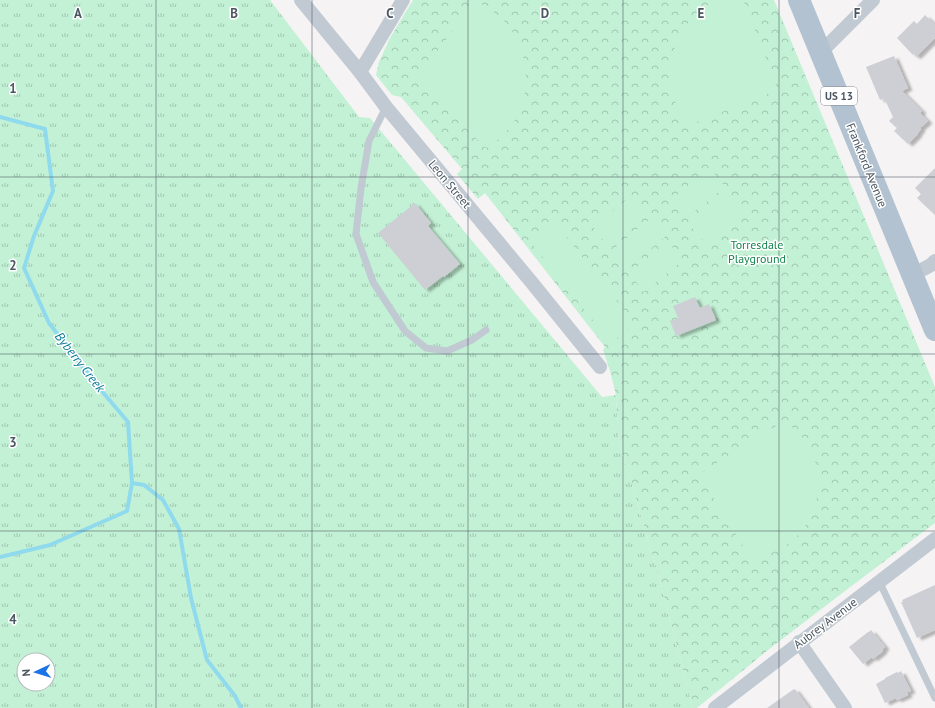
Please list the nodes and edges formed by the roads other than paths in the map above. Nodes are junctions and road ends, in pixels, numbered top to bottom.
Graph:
1 (301, 0) edge
2 (403, 0) edge
3 (799, 0) edge
4 (873, 0) edge
5 (821, 52) junction
6 (360, 72) junction
7 (386, 107) junction
8 (935, 262) edge
9 (912, 275) junction
10 (486, 330) dead end
11 (935, 330) edge
12 (600, 367) dead end
13 (935, 539) edge
14 (879, 581) junction
15 (800, 642) junction
16 (935, 698) edge
17 (715, 708) edge
18 (845, 708) edge

1 - 6 street, Leon Street
2 - 6 street
3 - 5 main road, Frankford Avenue / US 13
4 - 5 street
5 - 9 main road, Frankford Avenue / US 13
6 - 7 street, Leon Street
7 - 10 lane
7 - 12 street, Leon Street
8 - 9 street
9 - 11 main road, Frankford Avenue / US 13
13 - 14 street, Aubrey Avenue
14 - 15 street, Aubrey Avenue
14 - 16 lane
15 - 17 street, Aubrey Avenue
15 - 18 street

